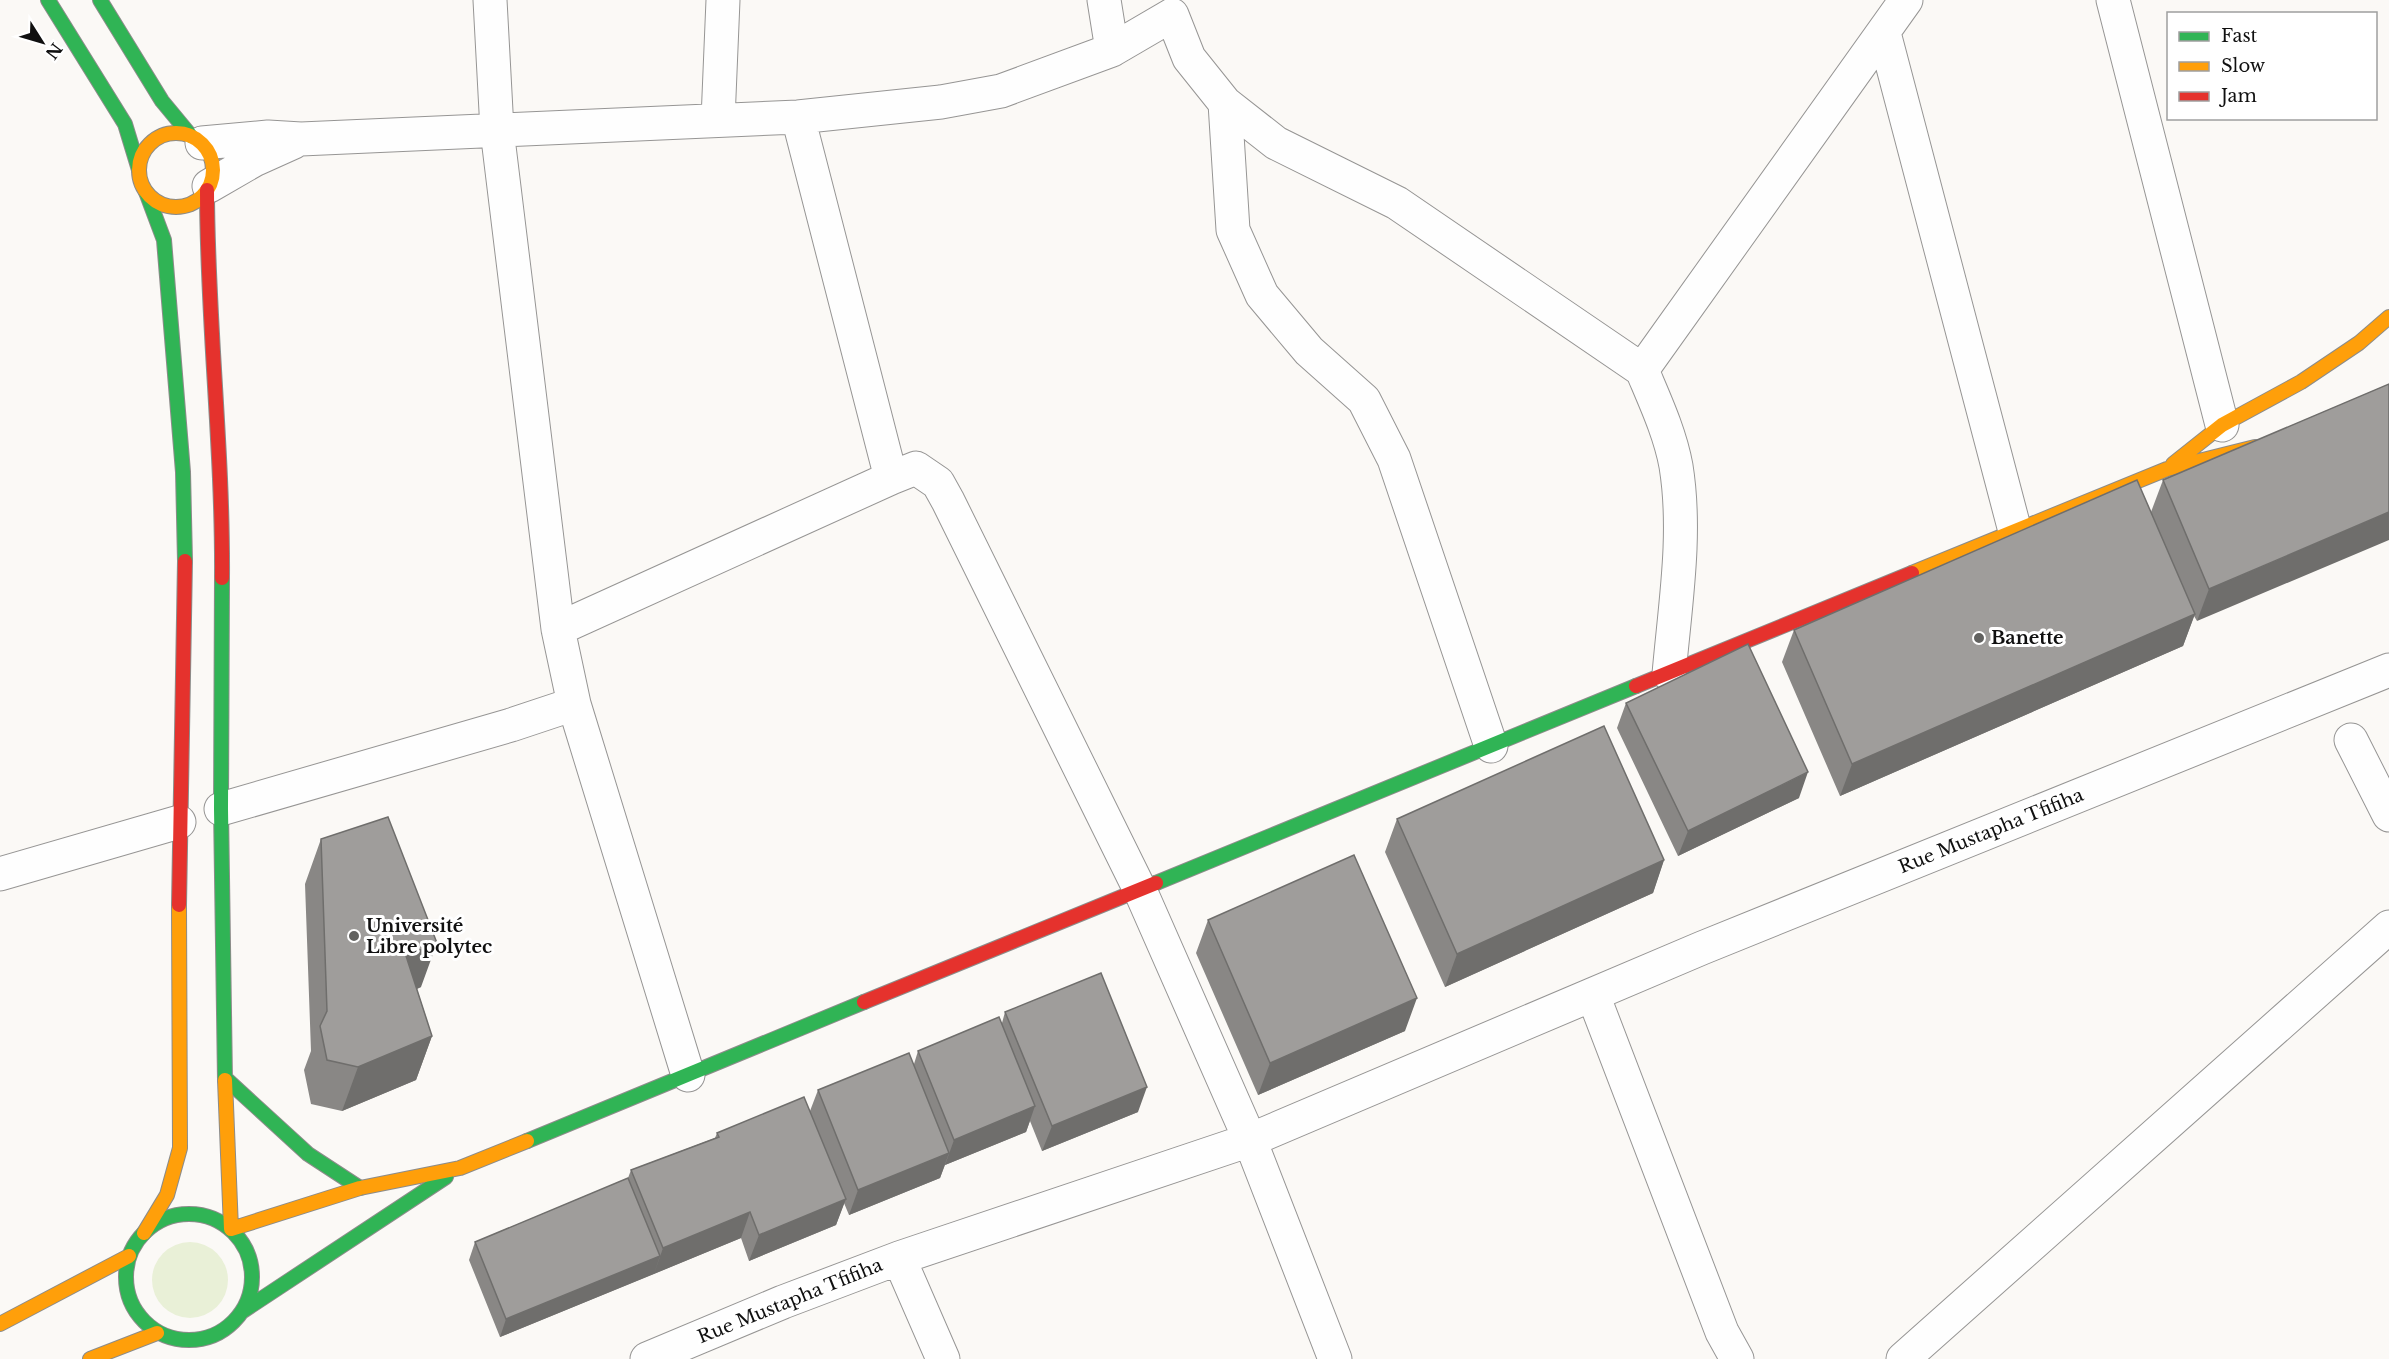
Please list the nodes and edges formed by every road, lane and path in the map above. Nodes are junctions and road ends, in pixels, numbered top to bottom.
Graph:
1 (48, 0) edge
2 (100, 0) edge
3 (490, 0) edge
4 (723, 0) edge
5 (1104, 0) edge
6 (1906, 0) edge
7 (2113, 0) edge
8 (1181, 8) edge
9 (1884, 33) junction
10 (1112, 50) junction
11 (1226, 103) junction
12 (798, 117) junction
13 (718, 120) junction
14 (497, 130) junction
15 (197, 139) junction
16 (301, 139) junction
17 (139, 170) junction
18 (208, 188) junction
19 (146, 192) junction
20 (2389, 317) edge
21 (1642, 370) junction
22 (2222, 425) junction
23 (2268, 442) edge
24 (2167, 469) junction
25 (891, 478) junction
26 (2015, 531) junction
27 (558, 629) junction
28 (2389, 670) edge
29 (1669, 674) junction
30 (574, 704) junction
31 (2351, 740) dead end
32 (1491, 746) junction
33 (221, 809) junction
34 (2389, 815) edge
35 (179, 822) junction
36 (0, 874) edge
37 (1140, 890) junction
38 (2389, 927) edge
39 (1593, 994) junction
40 (688, 1075) junction
41 (225, 1078) junction
42 (1250, 1140) junction
43 (460, 1168) junction
44 (360, 1188) junction
45 (231, 1229) junction
46 (144, 1233) junction
47 (129, 1256) junction
48 (899, 1258) junction
49 (243, 1311) junction
50 (0, 1324) edge
51 (232, 1325) junction
52 (164, 1340) junction
53 (224, 1348) dead end
54 (90, 1359) edge
55 (647, 1359) edge
56 (943, 1359) edge
57 (1335, 1359) edge
58 (1737, 1359) edge
59 (1903, 1359) edge

1 - 17 main road
2 - 15 main road
3 - 14 street
4 - 13 street
5 - 10 street
6 - 9 street
7 - 22 street
8 - 10 street
8 - 11 street
9 - 21 street
9 - 26 street
10 - 12 street
11 - 21 street
11 - 32 street
12 - 13 street
12 - 25 street
13 - 14 street
14 - 16 street
14 - 27 street
15 - 16 street
15 - 17 main road
15 - 18 main road
16 - 18 street
17 - 19 main road
18 - 19 main road
18 - 33 main road
19 - 35 main road
20 - 22 main road
21 - 29 street
22 - 24 main road
23 - 24 main road
24 - 26 main road
25 - 27 street
25 - 37 street
26 - 29 main road
27 - 30 street
28 - 39 street, Rue Mustapha Tfifiha
29 - 32 main road
30 - 33 street
30 - 40 street
31 - 34 street
32 - 37 main road
33 - 41 main road
35 - 36 street
35 - 46 main road
37 - 40 main road
37 - 42 street
38 - 59 street
39 - 42 street, Rue Mustapha Tfifiha
39 - 58 street
40 - 43 main road
41 - 44 main road
41 - 45 main road
42 - 48 street, Rue Mustapha Tfifiha
42 - 57 street
43 - 44 main road
43 - 49 main road
44 - 45 main road
45 - 46 main road
45 - 49 main road
46 - 47 main road
47 - 50 main road
47 - 52 main road
48 - 55 street, Rue Mustapha Tfifiha
48 - 56 street
49 - 51 main road
51 - 52 main road
51 - 53 main road
52 - 54 main road

